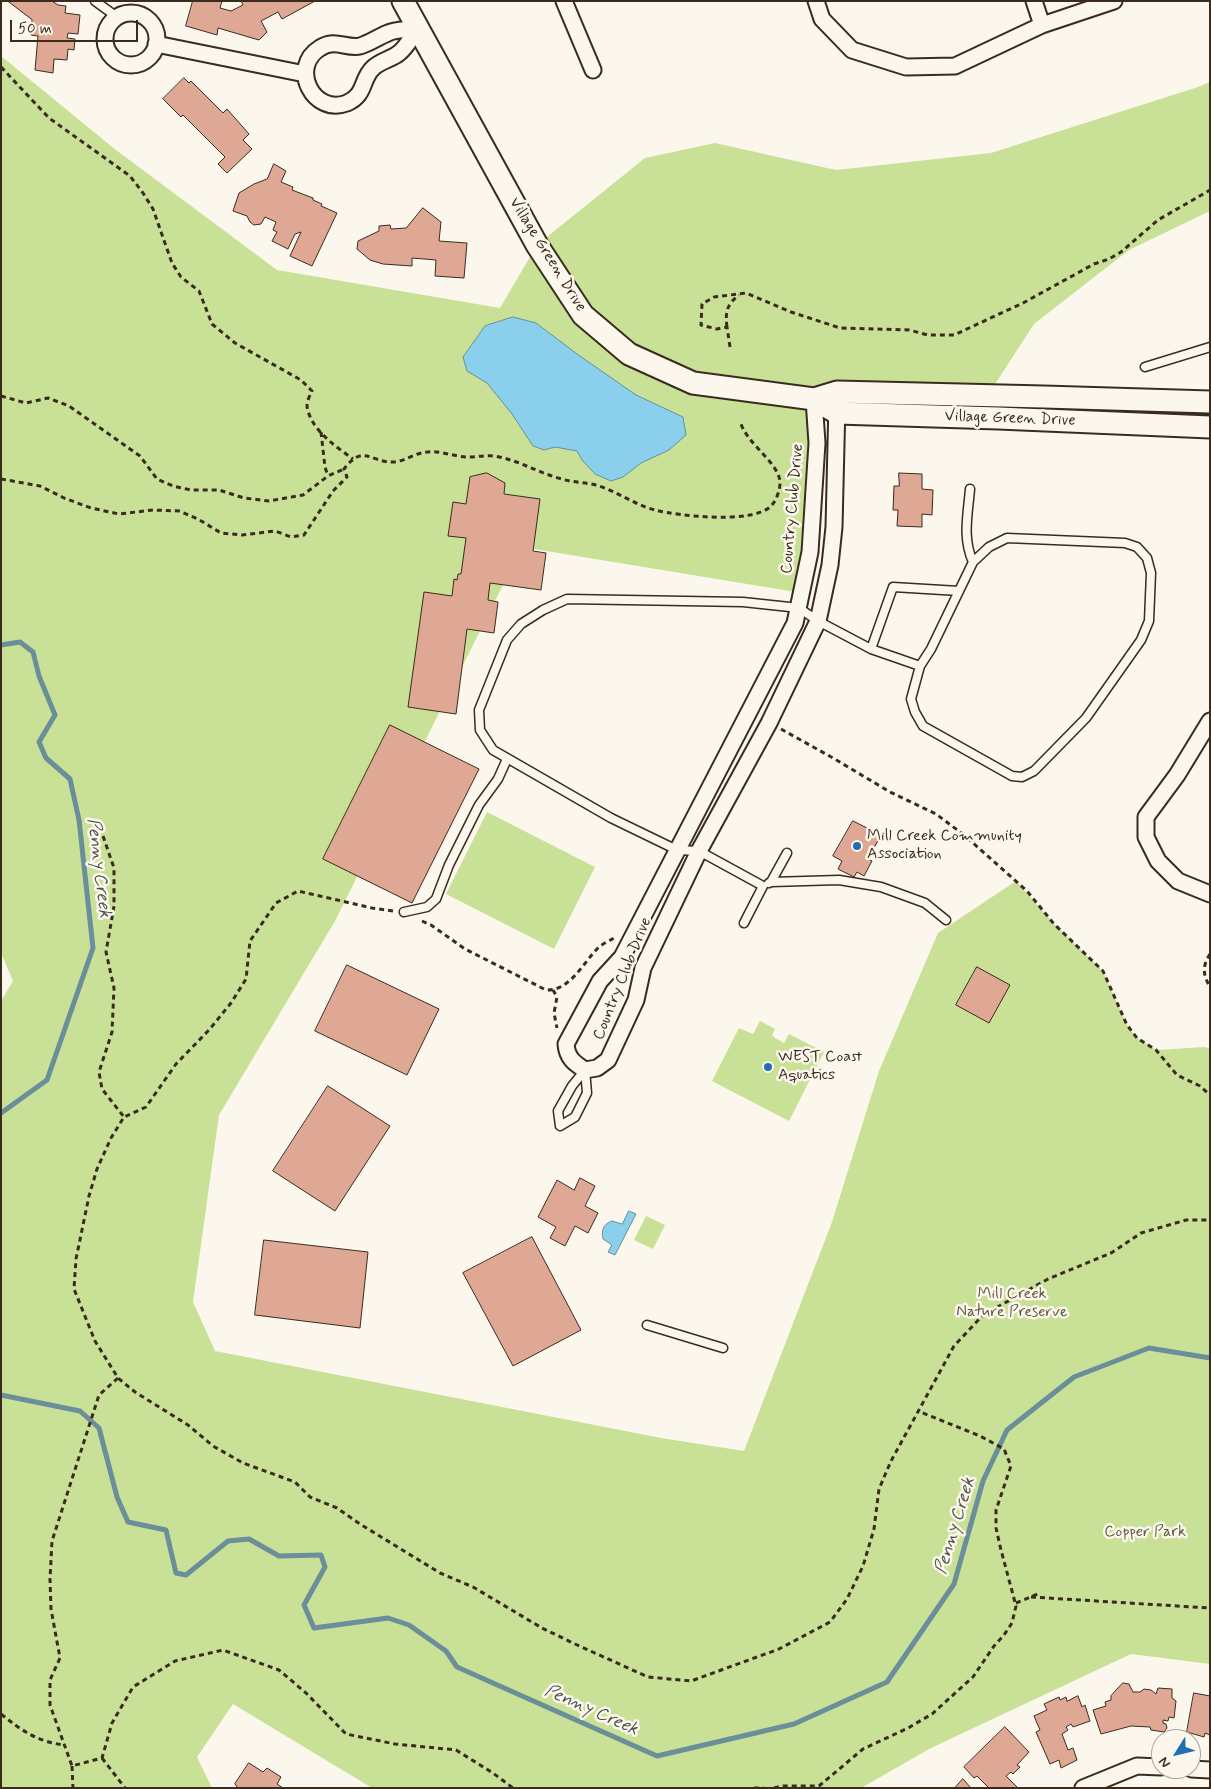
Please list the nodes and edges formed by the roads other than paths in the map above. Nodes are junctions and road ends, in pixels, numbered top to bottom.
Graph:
1 (95, 1) edge
2 (403, 1) edge
3 (564, 1) edge
4 (816, 1) edge
5 (1034, 1) edge
6 (1114, 1) edge
7 (117, 17) junction
8 (1042, 25) junction
9 (418, 28) junction
10 (156, 44) junction
11 (592, 70) dead end
12 (305, 74) junction
13 (1210, 347) edge
14 (1145, 367) dead end
15 (837, 392) junction
16 (814, 399) junction
17 (1210, 402) edge
18 (837, 413) junction
19 (1210, 427) edge
20 (970, 489) dead end
21 (974, 562) junction
22 (959, 591) junction
23 (799, 608) junction
24 (818, 622) junction
25 (871, 649) junction
26 (920, 666) junction
27 (1210, 721) edge
28 (507, 759) junction
29 (677, 850) junction
30 (699, 852) junction
31 (788, 853) dead end
32 (772, 882) junction
33 (763, 886) junction
34 (1210, 894) edge
35 (404, 912) road end
36 (946, 920) dead end
37 (744, 923) dead end
38 (585, 1070) junction
39 (647, 1325) dead end
40 (723, 1348) dead end
41 (1151, 1767) edge
42 (1083, 1788) edge

1 - 7 lane
2 - 9 street, Village Green Drive
3 - 11 street
4 - 8 street
5 - 8 street
6 - 8 street
7 - 10 street
7 - 10 street
9 - 12 street
9 - 12 street
9 - 16 street, Village Green Drive
10 - 12 street
13 - 14 lane
15 - 16 street, Village Green Drive
15 - 17 street, Village Green Drive
15 - 18 street, Country Club Drive
16 - 18 street, Village Green Drive
16 - 23 street, Country Club Drive
18 - 19 street, Village Green Drive
18 - 24 street, Country Club Drive
20 - 21 lane
21 - 22 lane
21 - 26 lane
22 - 25 lane
22 - 26 lane
23 - 24 lane
23 - 28 lane
23 - 29 street, Country Club Drive
24 - 25 lane
24 - 30 street, Country Club Drive
25 - 26 lane
27 - 34 street
28 - 29 lane
28 - 35 lane
29 - 30 lane
29 - 38 street, Country Club Drive
30 - 33 lane
30 - 38 street, Country Club Drive
31 - 32 lane
32 - 33 lane
32 - 36 lane
33 - 37 lane
38 - 38 lane
39 - 40 lane
41 - 42 street

